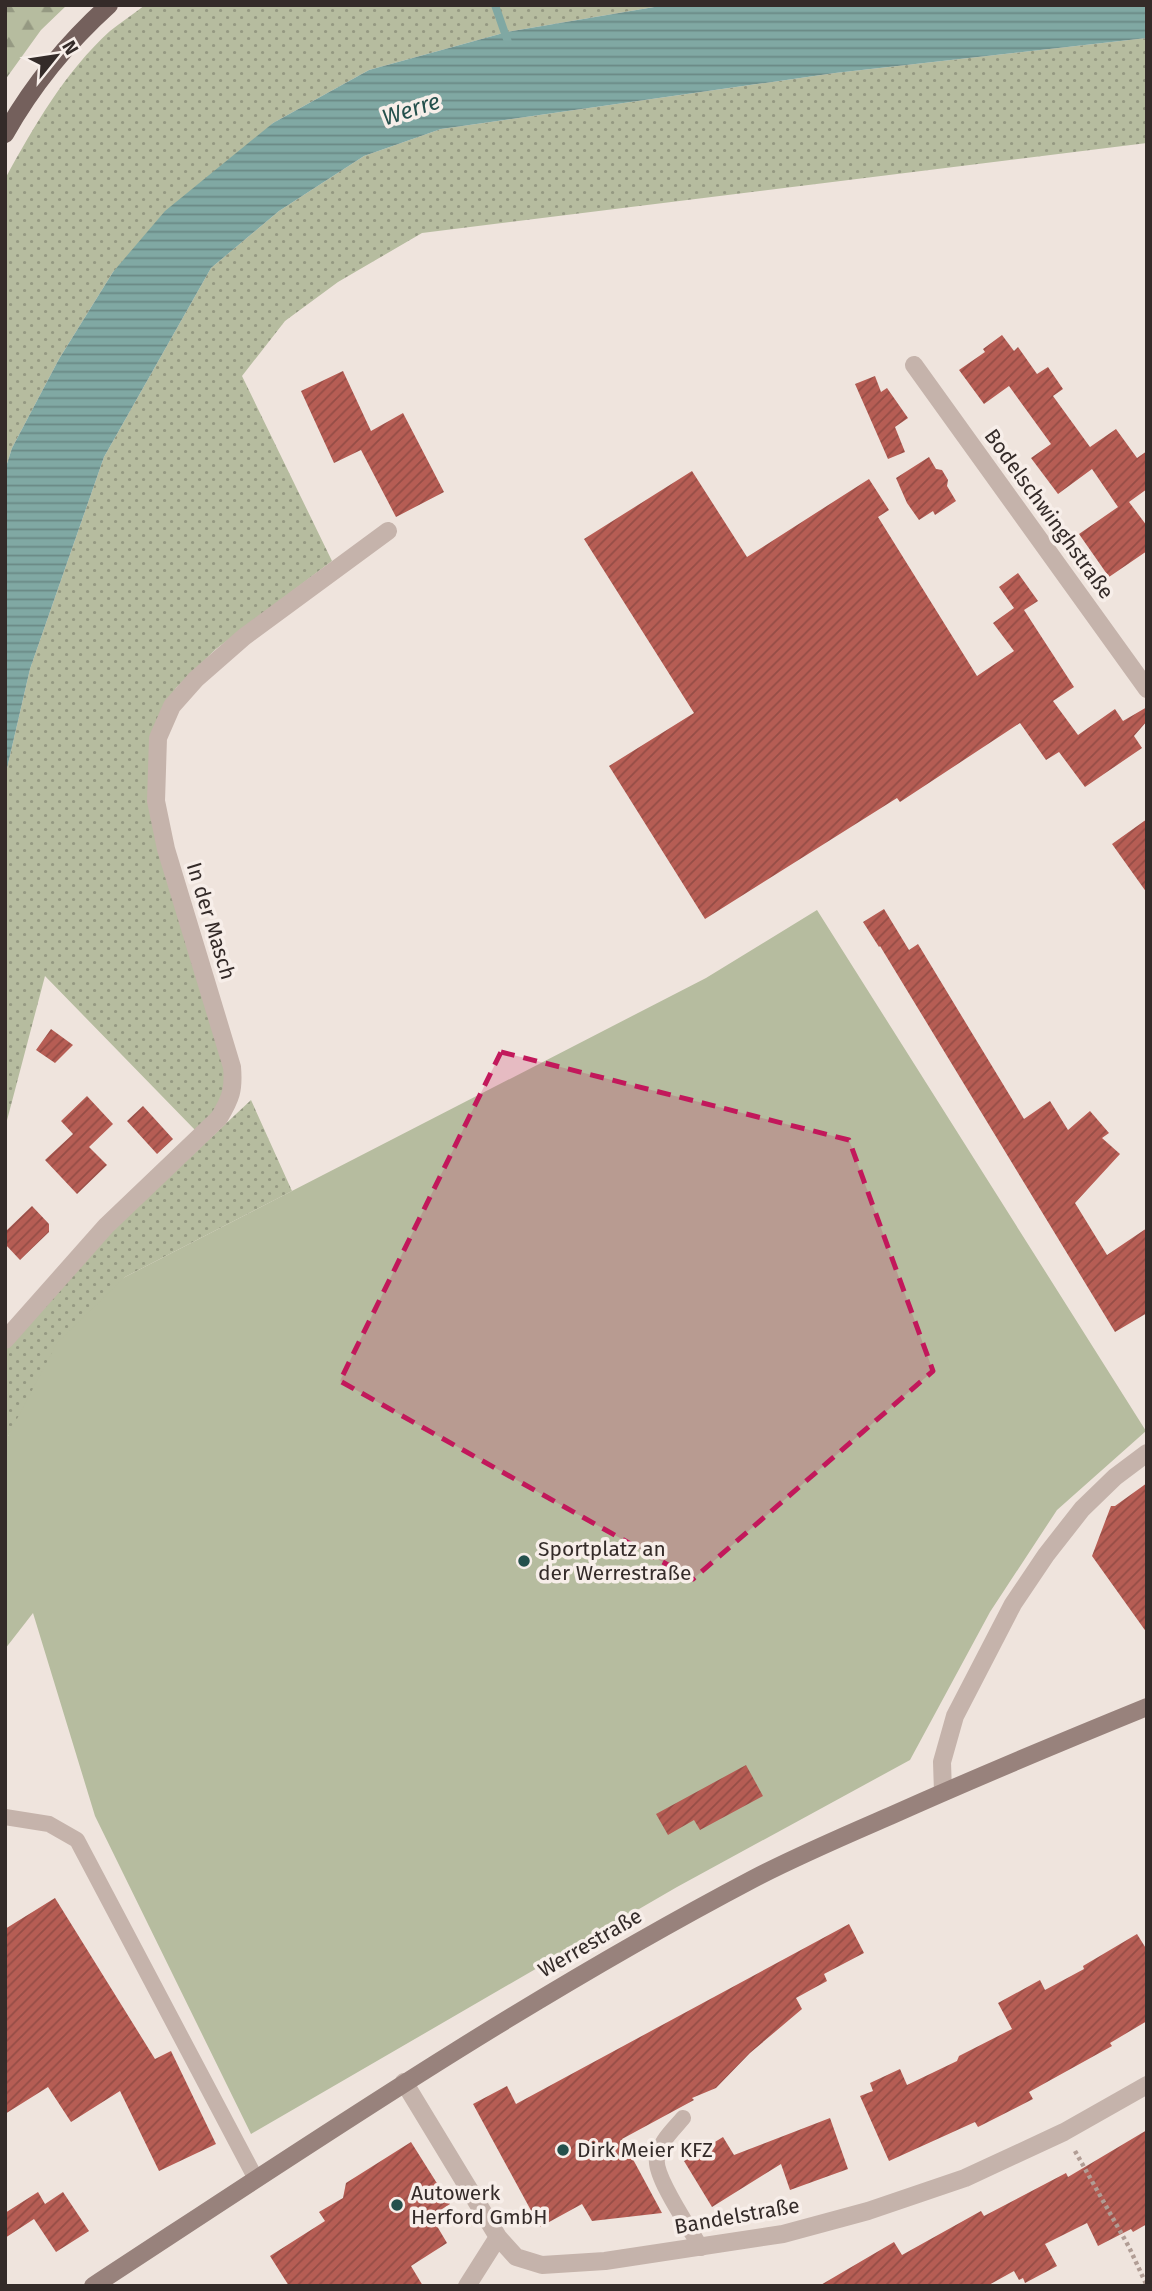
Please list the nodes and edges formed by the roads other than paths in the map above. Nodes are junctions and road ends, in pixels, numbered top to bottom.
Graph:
1 (109, 5) edge
2 (5, 134) edge
3 (914, 365) dead end
4 (388, 531) dead end
5 (1147, 690) edge
6 (5, 1340) edge
7 (1147, 1453) edge
8 (1147, 1707) edge
9 (943, 1792) junction
10 (5, 1817) edge
11 (404, 2082) junction
12 (1147, 2085) edge
13 (683, 2118) dead end
14 (256, 2179) junction
15 (498, 2237) junction
16 (701, 2248) junction
17 (93, 2286) edge
18 (467, 2286) edge

1 - 2 main road
3 - 5 street, Bodelschwinghstraße
4 - 6 street, In der Masch
7 - 9 street
8 - 9 main road, Werrestraße
9 - 11 main road, Werrestraße
10 - 14 lane
11 - 14 main road, Werrestraße
11 - 15 street, Bandelstraße
12 - 16 street, Bandelstraße
13 - 16 lane
14 - 17 main road, Werrestraße
15 - 16 street, Bandelstraße
15 - 18 street

